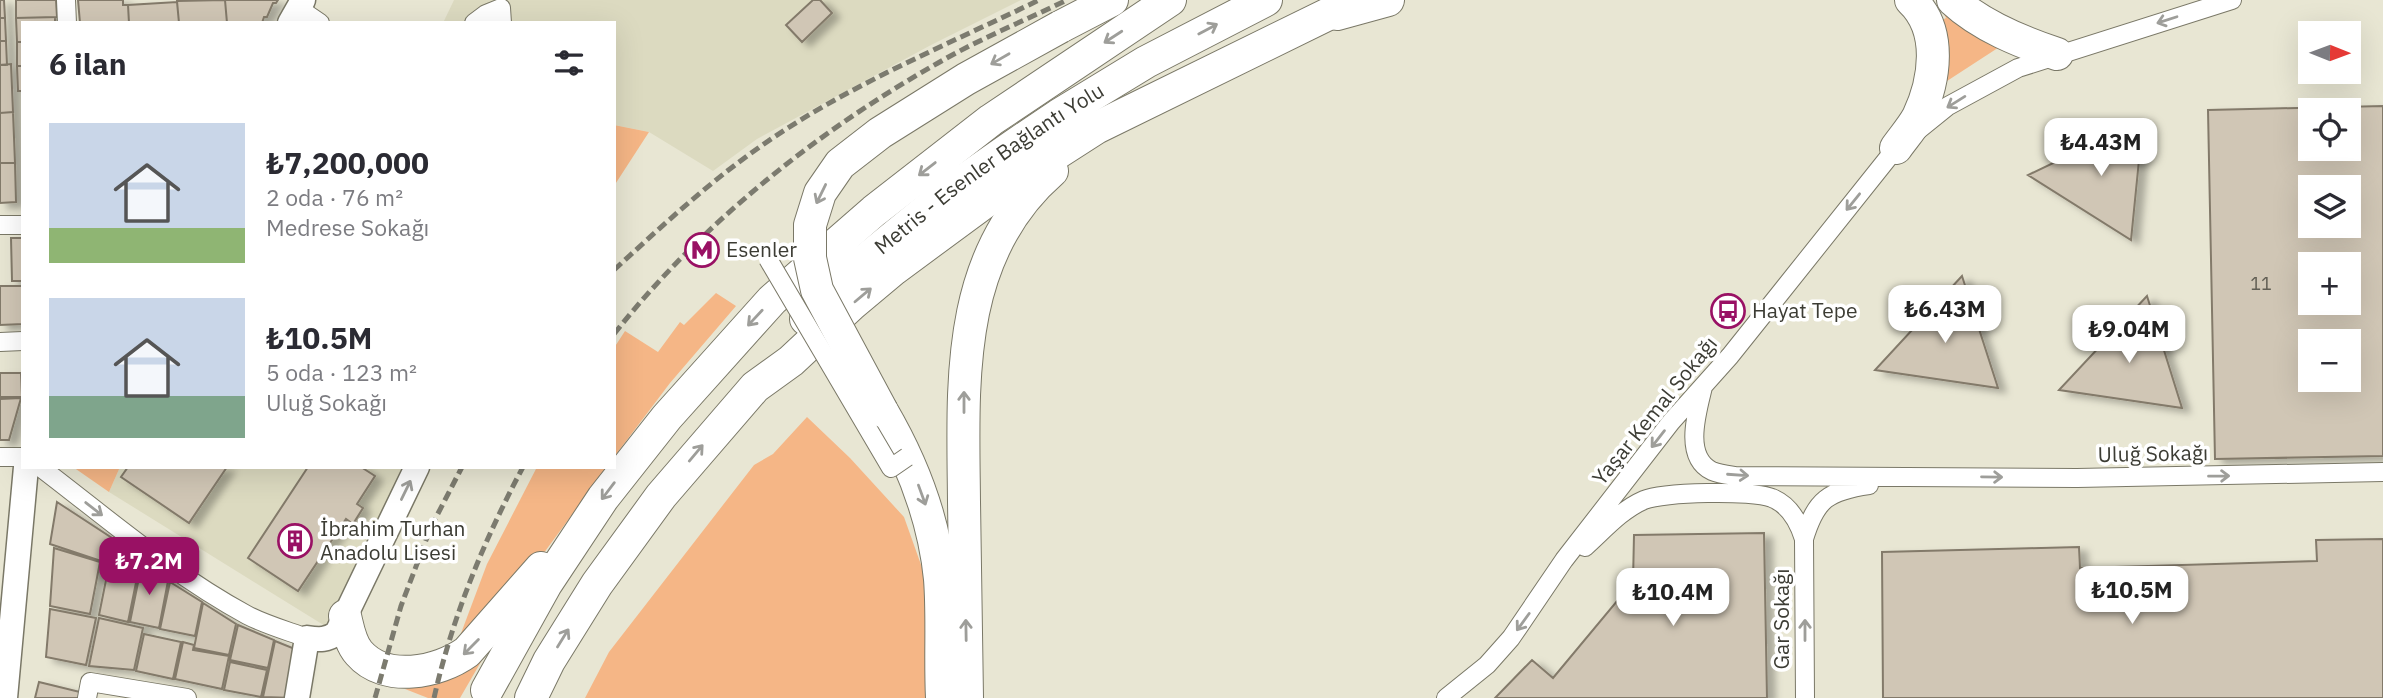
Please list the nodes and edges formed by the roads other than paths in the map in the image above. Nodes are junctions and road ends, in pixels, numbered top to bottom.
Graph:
1 (66, 0) edge
2 (1112, 0) edge
3 (1170, 0) edge
4 (1266, 0) edge
5 (1357, 0) edge
6 (1388, 0) edge
7 (1911, 0) edge
8 (1953, 0) edge
9 (2232, 0) edge
10 (297, 10) edge
11 (502, 16) edge
12 (68, 21) edge
13 (316, 21) edge
14 (477, 21) edge
15 (1309, 22) junction
16 (2057, 54) junction
17 (1129, 112) junction
18 (1896, 148) junction
19 (0, 225) edge
20 (21, 225) edge
21 (768, 259) dead end
22 (21, 341) edge
23 (0, 342) edge
24 (755, 387) junction
25 (1703, 387) junction
26 (0, 457) edge
27 (21, 457) edge
28 (907, 457) junction
29 (26, 469) edge
30 (43, 469) edge
31 (416, 469) edge
32 (2383, 472) edge
33 (1923, 476) junction
34 (584, 526) junction
35 (1804, 539) junction
36 (1564, 560) junction
37 (8, 580) edge
38 (345, 616) junction
39 (307, 638) junction
40 (89, 690) edge
41 (486, 690) dead end
42 (4, 693) edge
43 (187, 698) edge
44 (297, 698) edge
45 (531, 698) edge
46 (942, 698) edge
47 (967, 698) edge
48 (1446, 698) edge
49 (1805, 698) edge

1 - 12 street
2 -> 28 highway, bridge
3 -> 34 highway
24 -> 4 highway, Metris - Esenler Bağlantı Yolu
5 - 15 highway
6 - 15 highway
7 - 18 highway
8 - 16 highway
9 -> 16 street, Yaşar Kemal Sokağı
10 - 13 street
11 - 14 street
15 - 17 highway
16 -> 18 street, Yaşar Kemal Sokağı
24 -> 17 highway
47 -> 17 highway
18 -> 25 street, Yaşar Kemal Sokağı
19 - 20 street
21 - 28 street, bridge
22 - 23 street
45 -> 24 highway
25 -> 33 street
25 -> 36 street, Yaşar Kemal Sokağı
26 - 27 street
28 -> 46 highway
29 - 37 street
30 -> 39 street
38 -> 31 street
33 -> 32 street, Uluğ Sokağı
33 - 35 street
34 -> 38 highway
34 - 41 highway
35 - 36 street
49 -> 35 street, Gar Sokağı
36 -> 48 street, Yaşar Kemal Sokağı
37 - 42 street
38 - 39 street
39 - 44 street
40 - 43 street

